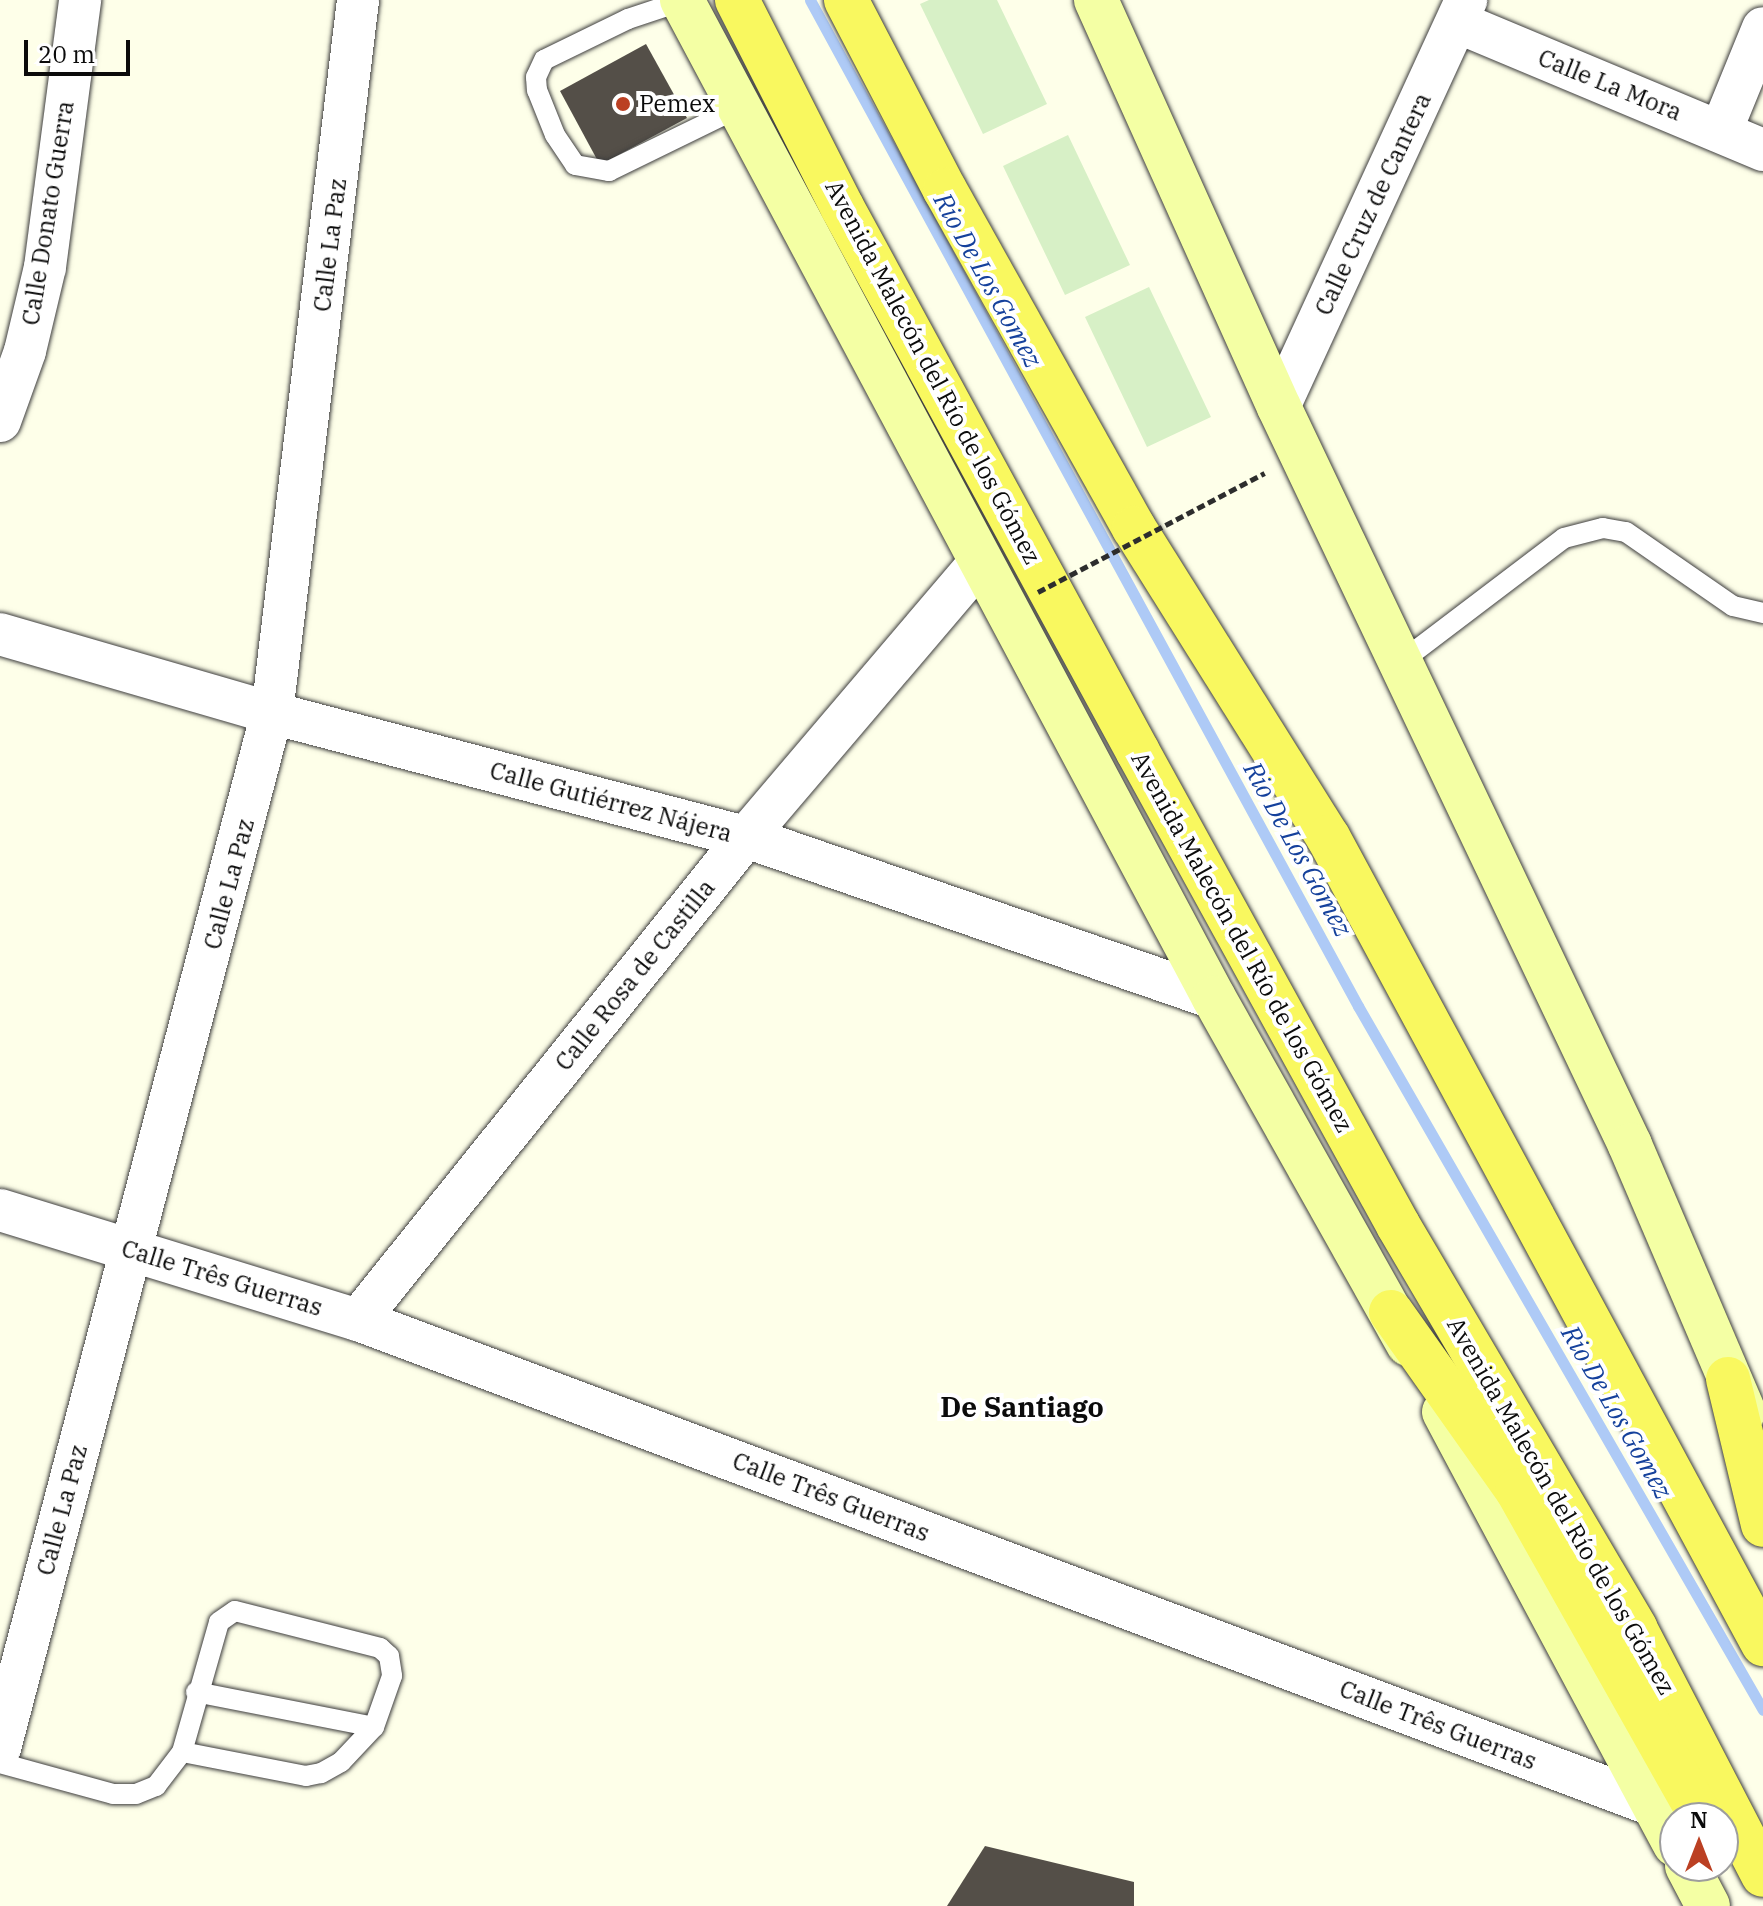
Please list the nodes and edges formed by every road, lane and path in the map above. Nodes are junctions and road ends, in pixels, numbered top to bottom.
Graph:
1 (80, 0) edge
2 (358, 0) edge
3 (682, 0) edge
4 (737, 0) edge
5 (846, 0) edge
6 (1096, 0) edge
7 (1461, 11) edge
8 (1763, 28) edge
9 (738, 108) junction
10 (1721, 131) junction
11 (1763, 150) edge
12 (1279, 407) junction
13 (0, 421) edge
14 (1265, 473) dead end
15 (981, 561) junction
16 (1038, 592) dead end
17 (1763, 613) edge
18 (0, 634) edge
19 (1402, 661) junction
20 (272, 713) junction
21 (746, 837) junction
22 (1214, 998) junction
23 (0, 1210) edge
24 (130, 1249) junction
25 (1391, 1312) junction
26 (358, 1320) junction
27 (1728, 1379) junction
28 (1763, 1450) edge
29 (1763, 1525) edge
30 (1763, 1644) edge
31 (196, 1692) junction
32 (374, 1727) junction
33 (0, 1748) edge
34 (182, 1752) junction
35 (0, 1763) edge
36 (1693, 1802) edge
37 (1655, 1806) junction
38 (1659, 1814) edge
39 (1763, 1875) edge
40 (1695, 1882) edge
41 (1738, 1882) edge
42 (1708, 1906) edge
43 (1752, 1906) edge

1 - 13 street, Calle Donato Guerra
2 - 20 street, Calle La Paz
3 - 9 street, Avenida Malecón del Río de los Gómez
3 - 9 lane
4 - 39 main road, Avenida Malecón del Río de los Gómez
5 - 30 main road
6 - 12 street
7 - 10 street, Calle La Mora
7 - 12 street, Calle Cruz de Cantera
8 - 10 street
9 - 15 street, Avenida Malecón del Río de los Gómez
10 - 11 street, Calle La Mora
12 - 19 street
14 - 16 path, bridge
15 - 21 street, Calle Rosa de Castilla
15 - 22 street, Avenida Malecón del Río de los Gómez
17 - 19 lane
18 - 20 street, Calle Gutiérrez Nájera
19 - 27 street
20 - 21 street, Calle Gutiérrez Nájera
20 - 24 street, Calle La Paz
21 - 22 street, Calle Gutiérrez Nájera
21 - 26 street, Calle Rosa de Castilla
22 - 25 street, Avenida Malecón del Río de los Gómez
23 - 24 street, Calle Três Guerras
24 - 26 street, Calle Três Guerras
24 - 33 street, Calle La Paz
25 - 36 main road
25 - 37 street, Avenida Malecón del Río de los Gómez
26 - 37 street, Calle Três Guerras
27 - 28 street
27 - 29 main road
31 - 32 lane
31 - 32 lane
31 - 34 lane
32 - 34 lane
34 - 35 lane
37 - 38 street, Avenida Malecón del Río de los Gómez
40 - 42 street
41 - 43 main road

